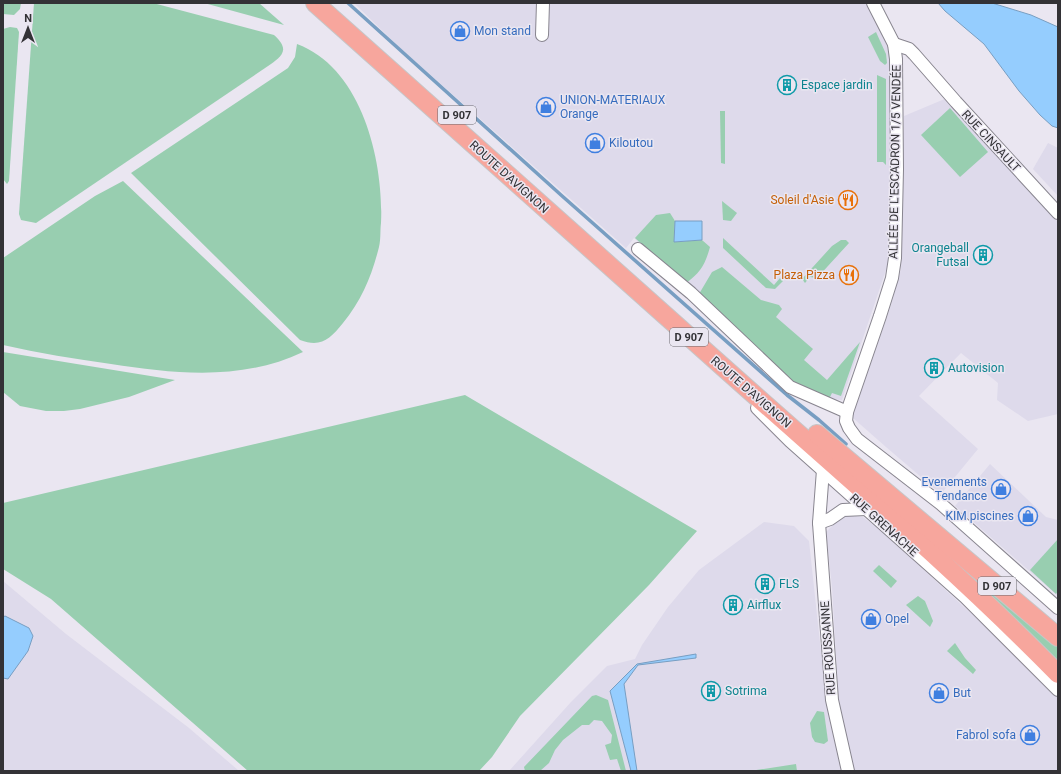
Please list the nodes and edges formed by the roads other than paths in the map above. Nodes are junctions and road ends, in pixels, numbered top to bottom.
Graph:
1 (315, 3) edge
2 (334, 3) edge
3 (544, 3) edge
4 (873, 3) edge
5 (542, 35) dead end
6 (894, 44) junction
7 (896, 59) junction
8 (927, 67) junction
9 (1058, 213) edge
10 (638, 249) dead end
11 (712, 358) junction
12 (847, 412) junction
13 (823, 470) junction
14 (866, 509) junction
15 (818, 523) junction
16 (1058, 608) edge
17 (1058, 637) edge
18 (1058, 674) edge
19 (1058, 690) edge
20 (848, 771) edge

1 - 11 main road, ROUTE D'AVIGNON / D 907
2 - 17 main road, ROUTE D'AVIGNON / D 907
3 - 5 street
4 - 6 street
6 - 7 street, ALLÉE DE L'ESCADRON 1/5 VENDÉE
6 - 8 street, RUE CINSAULT
7 - 8 street
7 - 12 street, ALLÉE DE L'ESCADRON 1/5 VENDÉE
8 - 9 street, RUE CINSAULT
10 - 12 street
11 - 13 street, RUE GRENACHE
11 - 18 main road, ROUTE D'AVIGNON / D 907
12 - 16 street
13 - 14 street, RUE GRENACHE
13 - 15 street, RUE ROUSSANNE
14 - 15 street
14 - 19 street, RUE GRENACHE
15 - 20 street, RUE ROUSSANNE

